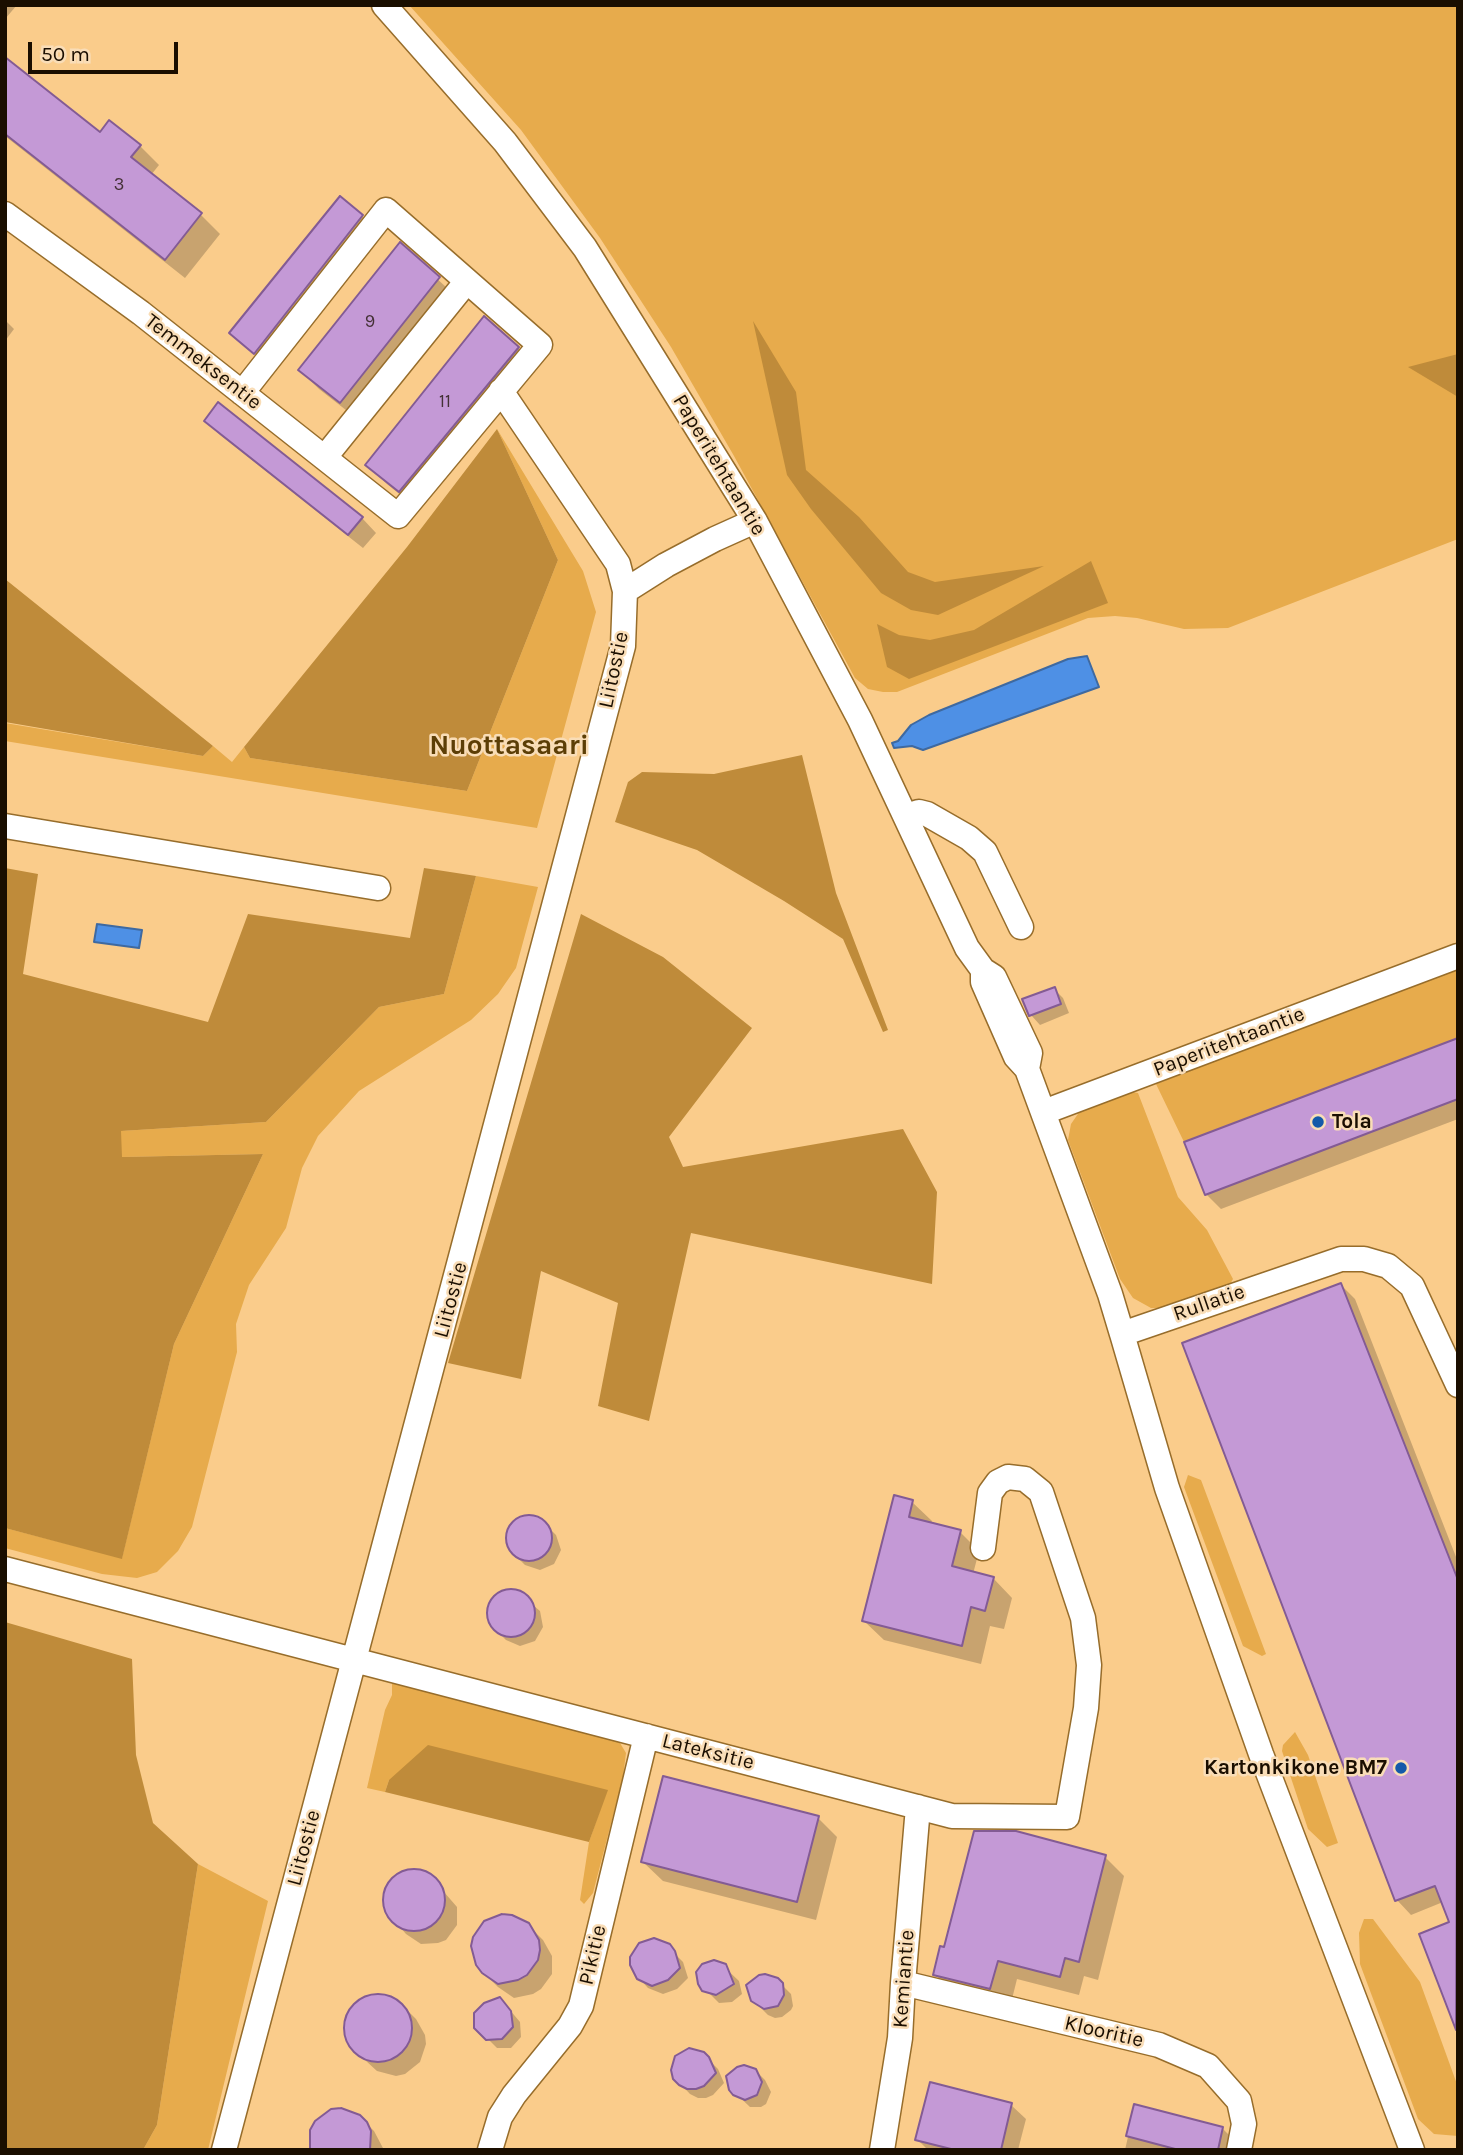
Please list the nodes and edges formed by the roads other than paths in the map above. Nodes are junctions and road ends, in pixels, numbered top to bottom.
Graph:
1 (384, 5) edge
2 (5, 214) edge
3 (467, 281) junction
4 (501, 391) junction
5 (242, 393) junction
6 (325, 457) junction
7 (755, 521) junction
8 (625, 591) junction
9 (906, 816) junction
10 (5, 826) edge
11 (377, 888) dead end
12 (1021, 927) dead end
13 (1458, 956) edge
14 (1044, 1112) junction
15 (1122, 1334) junction
16 (1458, 1385) edge
17 (983, 1548) dead end
18 (5, 1569) edge
19 (353, 1661) junction
20 (646, 1736) junction
21 (918, 1807) junction
22 (903, 1983) junction
23 (224, 2150) edge
24 (490, 2150) edge
25 (882, 2150) edge
26 (1239, 2150) edge
27 (1412, 2150) edge

1 - 7 street, Paperitehtaantie
2 - 5 street, Temmeksentie
3 - 4 street
3 - 5 street
3 - 6 street
4 - 6 street, Temmeksentie
4 - 8 street
5 - 6 street, Temmeksentie
7 - 8 street
7 - 9 street, Paperitehtaantie
8 - 19 street, Liitostie
9 - 12 street
9 - 14 street, Paperitehtaantie
10 - 11 street
13 - 14 street, Paperitehtaantie
14 - 15 street
15 - 16 street, Rullatie
15 - 27 street
17 - 21 street, Lateksitie
18 - 19 street, Lateksitie
19 - 20 street, Lateksitie
19 - 23 street, Liitostie
20 - 21 street, Lateksitie
20 - 24 street, Pikitie
21 - 22 street, Kemiantie
22 - 25 street, Kemiantie
22 - 26 street, Klooritie

